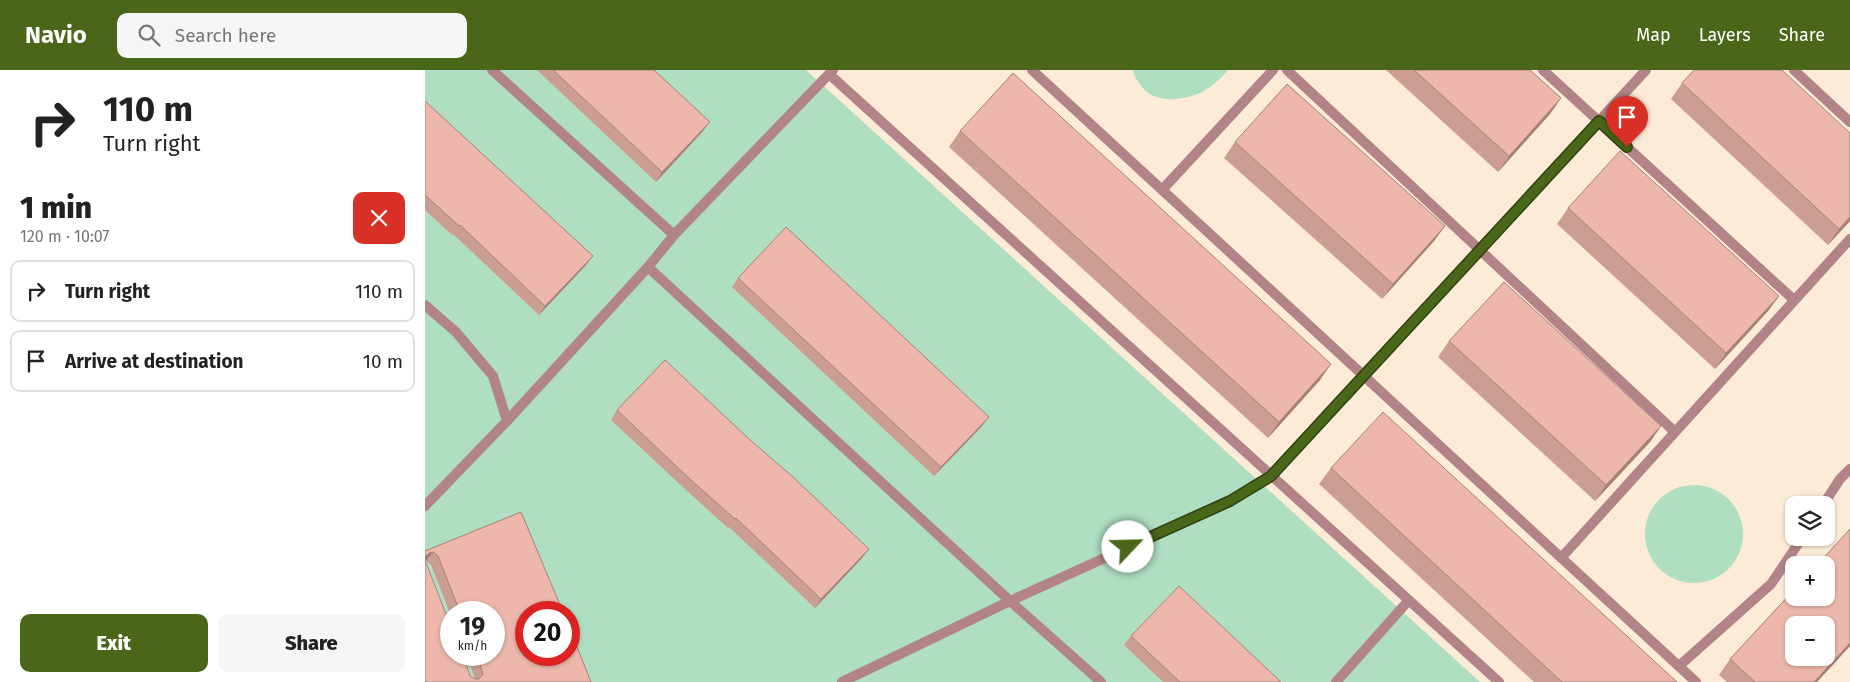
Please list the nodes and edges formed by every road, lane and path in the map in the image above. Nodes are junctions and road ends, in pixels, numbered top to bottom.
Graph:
1 (491, 70) edge
2 (1032, 70) edge
3 (1273, 70) edge
4 (1287, 70) edge
5 (1543, 70) edge
6 (1646, 70) edge
7 (1794, 70) edge
8 (831, 72) edge
9 (1599, 121) junction
10 (1850, 122) edge
11 (1162, 190) junction
12 (674, 235) junction
13 (1850, 239) edge
14 (1480, 250) junction
15 (648, 267) junction
16 (1794, 300) junction
17 (425, 305) edge
18 (1364, 376) junction
19 (507, 421) junction
20 (1675, 432) junction
21 (1850, 469) edge
22 (1271, 476) junction
23 (1829, 496) edge
24 (425, 506) edge
25 (1797, 546) edge
26 (1561, 558) junction
27 (1409, 600) junction
28 (1009, 601) junction
29 (1679, 666) junction
30 (842, 682) edge
31 (1101, 682) edge
32 (1336, 682) edge
33 (1499, 682) edge
34 (1696, 682) edge

1 - 12 lane
2 - 11 lane
3 - 11 lane
4 - 14 lane
5 - 9 lane
6 - 9 lane
7 - 10 lane
8 - 12 lane
8 - 22 lane
9 - 14 lane
9 - 16 lane
11 - 18 lane
12 - 15 lane
13 - 16 lane
14 - 18 lane
14 - 20 lane
15 - 19 lane
15 - 28 lane
16 - 20 lane
17 - 19 lane
18 - 22 lane
18 - 26 lane
19 - 24 lane
20 - 26 lane
21 - 23 lane
22 - 27 lane
22 - 28 lane
25 - 29 lane
26 - 29 lane
27 - 32 lane
27 - 33 lane
28 - 30 lane
28 - 31 lane
29 - 34 lane

